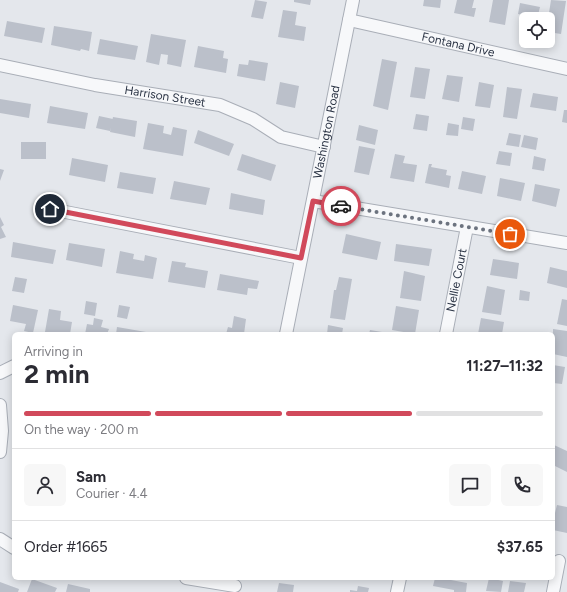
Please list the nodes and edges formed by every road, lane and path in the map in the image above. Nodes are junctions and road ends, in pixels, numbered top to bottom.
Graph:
1 (353, 0) edge
2 (349, 20) junction
3 (0, 66) edge
4 (567, 69) edge
5 (324, 147) junction
6 (313, 201) junction
7 (50, 209) dead end
8 (467, 227) junction
9 (567, 243) edge
10 (301, 258) junction
11 (286, 332) edge
12 (446, 332) edge
13 (12, 367) edge
14 (0, 373) edge
15 (0, 405) edge
16 (0, 452) edge
17 (0, 539) edge
18 (12, 547) edge
19 (560, 561) edge
20 (200, 580) edge
21 (400, 580) edge
22 (235, 585) edge
23 (398, 592) edge
24 (554, 592) edge

1 - 2 street, Washington Road
2 - 4 street, Fontana Drive
2 - 5 street, Washington Road
3 - 5 street, Harrison Street
5 - 6 street, Washington Road
6 - 8 street
6 - 10 street, Washington Road
7 - 10 street
8 - 9 street
8 - 12 street, Nellie Court
10 - 11 street, Washington Road
13 - 14 street
15 - 16 street
17 - 18 street
19 - 24 street
20 - 22 street
21 - 23 street

